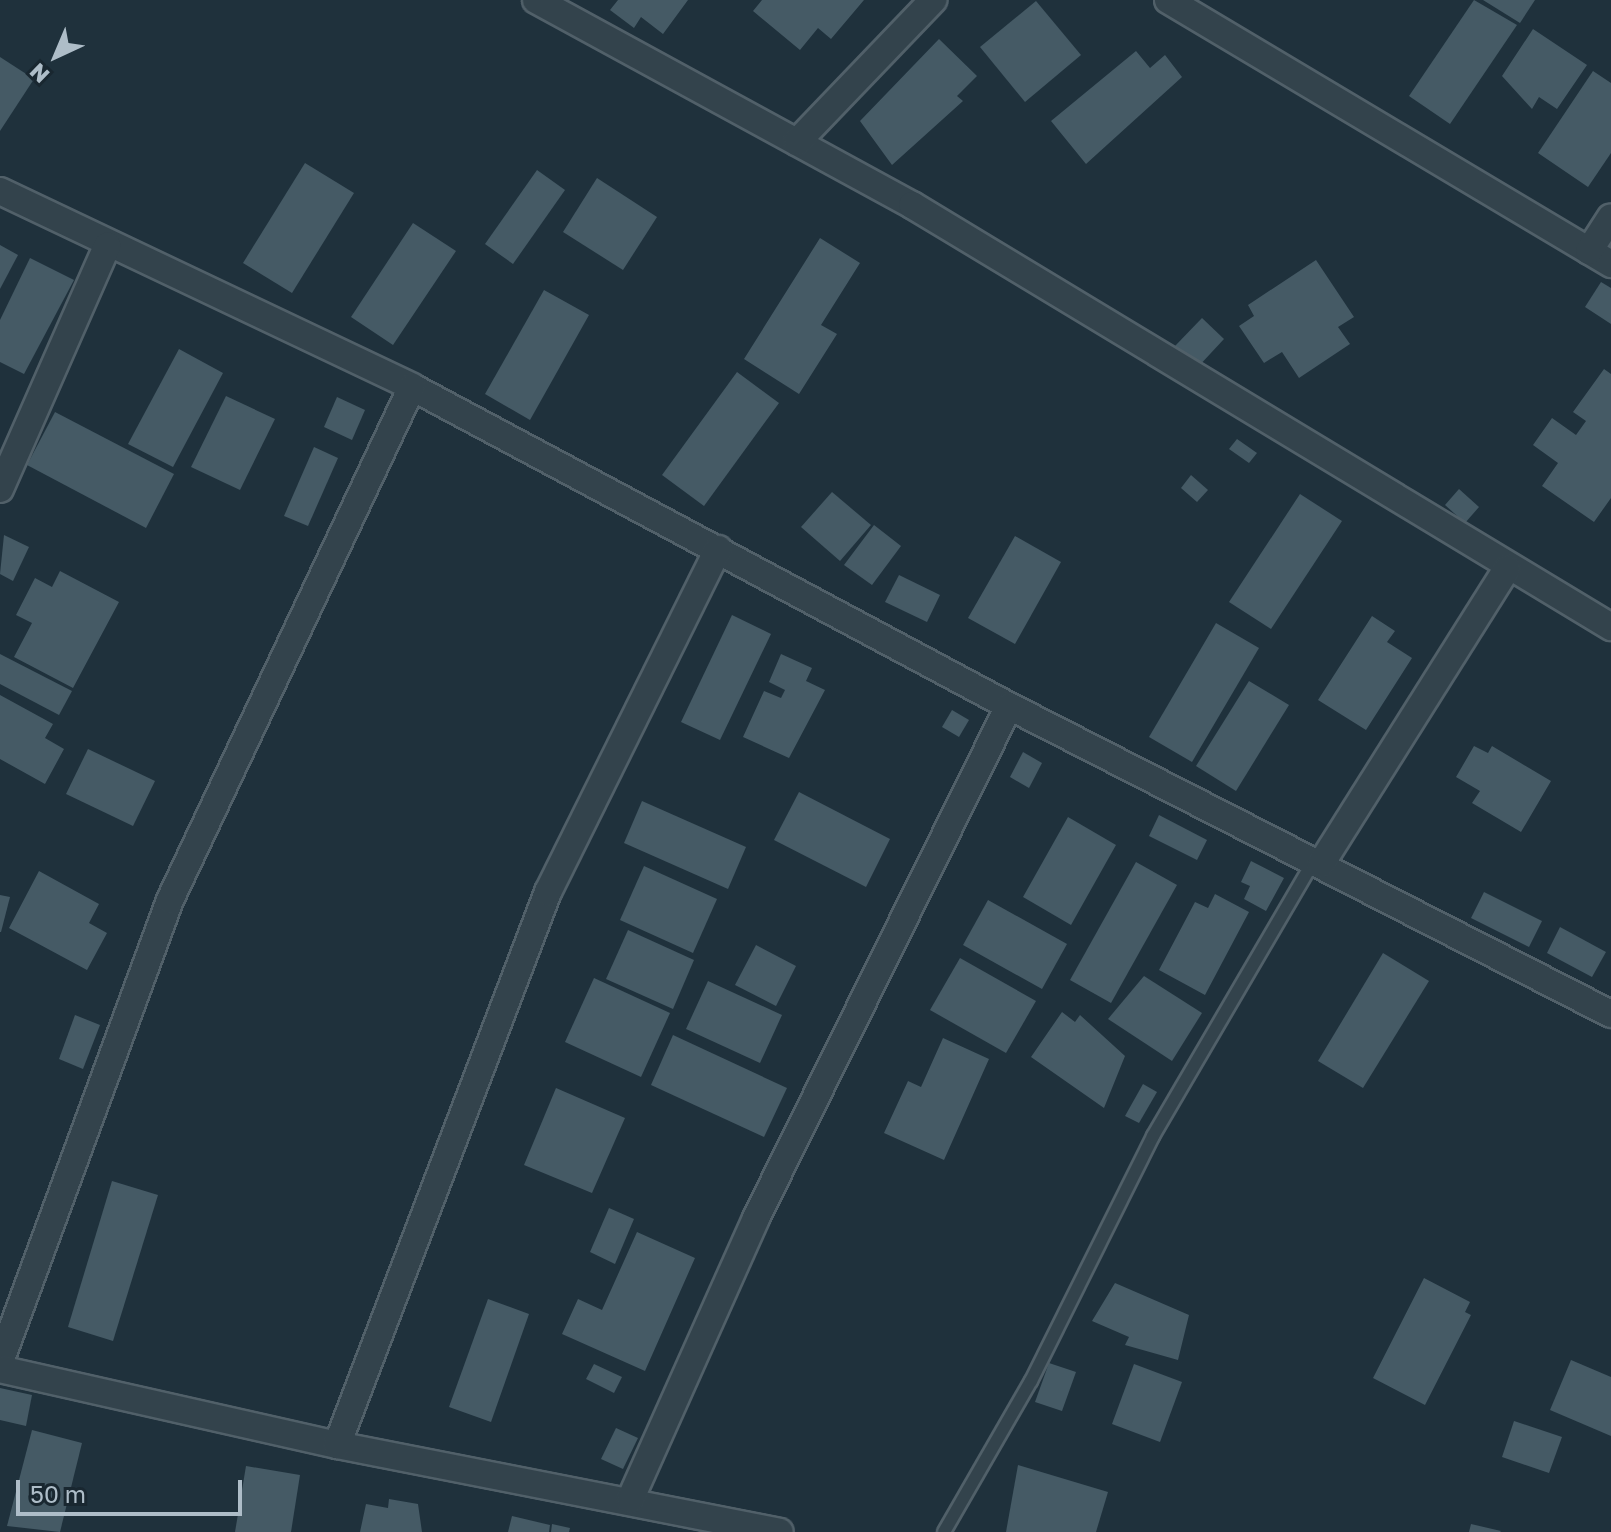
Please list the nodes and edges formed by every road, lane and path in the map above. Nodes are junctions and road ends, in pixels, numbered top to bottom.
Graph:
1 (536, 0) edge
2 (933, 0) edge
3 (1168, 0) edge
4 (797, 142) junction
5 (0, 191) edge
6 (1611, 217) edge
7 (107, 246) junction
8 (1600, 258) edge
9 (412, 387) junction
10 (0, 489) edge
11 (718, 549) junction
12 (1507, 569) junction
13 (1611, 627) edge
14 (1009, 706) junction
15 (1317, 862) junction
16 (1611, 1014) edge
17 (0, 1362) edge
18 (0, 1369) edge
19 (337, 1445) junction
20 (630, 1500) junction
21 (780, 1532) edge
22 (944, 1532) edge

1 - 4 street
2 - 4 street
3 - 8 street
4 - 12 street
5 - 7 street
6 - 8 street
7 - 9 street
7 - 10 street
9 - 11 street
9 - 17 street
11 - 14 street
11 - 19 street
12 - 13 street
12 - 15 street
14 - 15 street
14 - 20 street
15 - 16 street
15 - 22 lane
18 - 19 street
19 - 20 street
20 - 21 street

